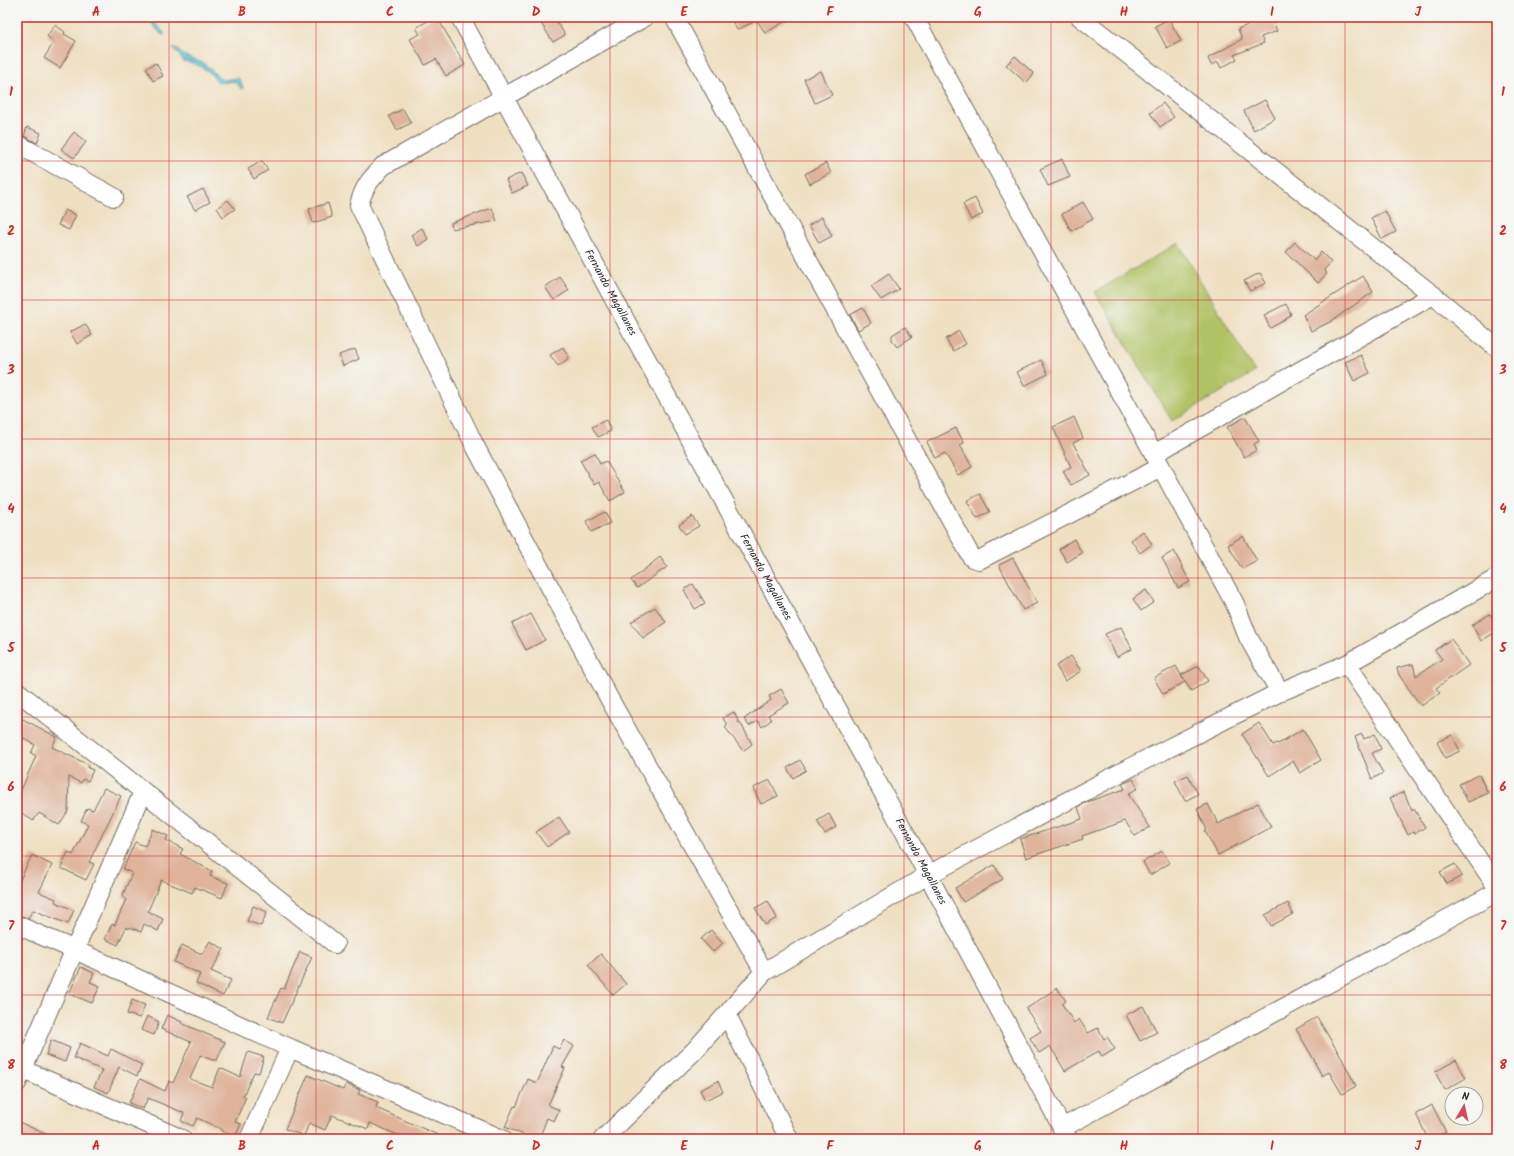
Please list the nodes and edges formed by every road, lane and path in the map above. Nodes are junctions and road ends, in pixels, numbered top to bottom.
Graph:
1 (460, 17) edge
2 (645, 17) edge
3 (674, 17) edge
4 (914, 17) edge
5 (1080, 17) edge
6 (504, 97) junction
7 (17, 144) edge
8 (114, 197) dead end
9 (1434, 295) junction
10 (1497, 348) edge
11 (1158, 461) junction
12 (1497, 578) edge
13 (1347, 664) junction
14 (17, 691) edge
15 (1280, 692) junction
16 (144, 792) junction
17 (928, 875) junction
18 (1497, 887) edge
19 (1497, 892) edge
20 (17, 925) edge
21 (335, 944) dead end
22 (75, 950) junction
23 (764, 972) junction
24 (727, 1015) junction
25 (290, 1048) junction
26 (19, 1073) edge
27 (1065, 1134) edge
28 (182, 1139) edge
29 (249, 1139) edge
30 (502, 1139) edge
31 (603, 1139) edge
32 (789, 1139) edge

1 - 6 street, Fernando Magallanes
2 - 6 street
3 - 11 street
4 - 11 street
5 - 9 street
6 - 17 street, Fernando Magallanes
6 - 23 street
7 - 8 street
9 - 10 street
9 - 11 street
11 - 15 street
12 - 13 street
13 - 15 street
13 - 18 street
14 - 16 street
15 - 17 street
16 - 21 street
16 - 22 street
17 - 23 street
17 - 27 street, Fernando Magallanes
19 - 27 street
20 - 22 street
22 - 25 street
22 - 26 street
23 - 24 street
24 - 31 street
24 - 32 street
25 - 29 street
25 - 30 street
26 - 28 street

